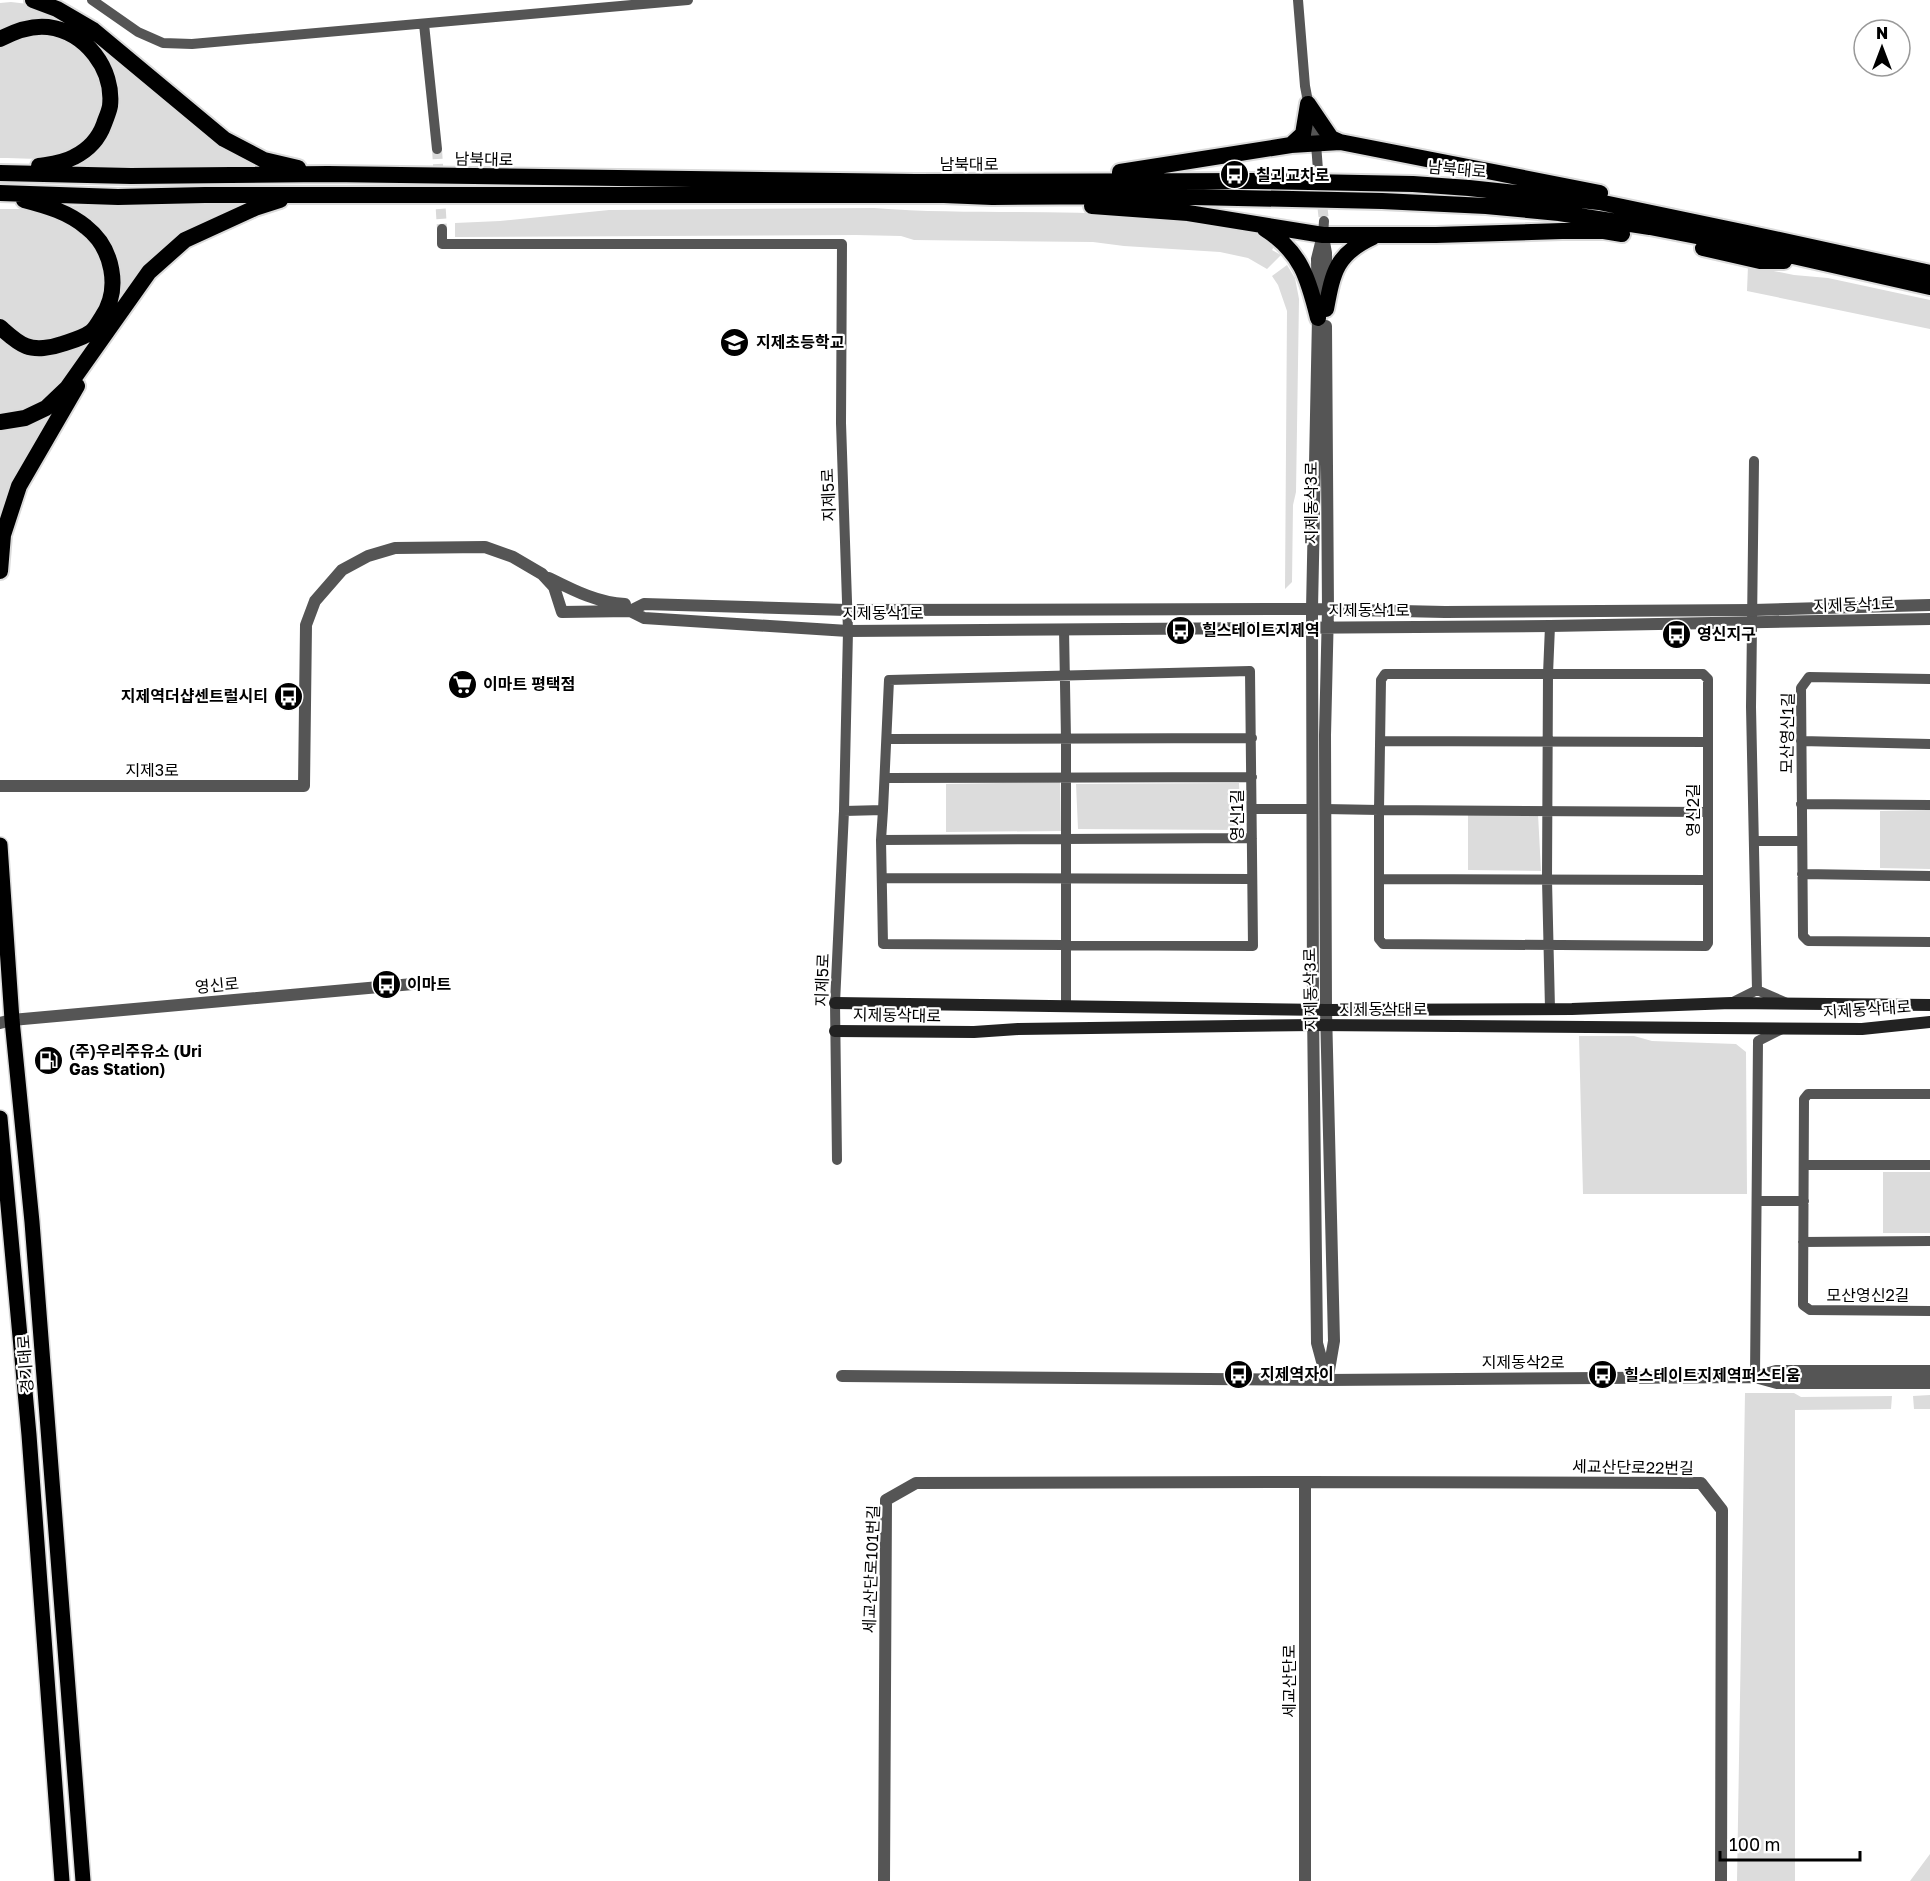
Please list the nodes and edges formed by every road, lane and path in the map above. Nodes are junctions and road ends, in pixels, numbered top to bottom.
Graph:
1 (33, 0) edge
2 (66, 0) edge
3 (92, 0) edge
4 (688, 0) edge
5 (1298, 0) edge
6 (424, 24) junction
7 (93, 30) junction
8 (0, 39) edge
9 (1308, 104) junction
10 (1340, 142) junction
11 (1316, 144) junction
12 (1291, 145) junction
13 (437, 149) tunnel mouth
14 (1318, 171) tunnel mouth
15 (0, 172) edge
16 (328, 174) junction
17 (915, 182) junction
18 (0, 193) edge
19 (297, 195) junction
20 (992, 197) junction
21 (1259, 225) junction
22 (1323, 228) junction
23 (442, 229) tunnel mouth
24 (1376, 235) junction
25 (1797, 244) junction
26 (1809, 261) junction
27 (1930, 273) edge
28 (1930, 287) edge
29 (1322, 314) junction
30 (0, 327) edge
31 (103, 338) junction
32 (0, 422) edge
33 (1754, 460) dead end
34 (0, 571) edge
35 (542, 574) junction
36 (644, 604) junction
37 (1930, 605) edge
38 (1312, 609) junction
39 (1328, 609) junction
40 (847, 610) junction
41 (1753, 610) junction
42 (630, 611) junction
43 (1930, 618) edge
44 (1753, 623) junction
45 (1327, 626) junction
46 (1550, 626) junction
47 (1313, 627) junction
48 (1064, 629) junction
49 (848, 631) junction
50 (1548, 674) junction
51 (1066, 675) junction
52 (1930, 679) edge
53 (1252, 738) junction
54 (887, 739) junction
55 (1066, 739) junction
56 (1380, 741) junction
57 (1801, 741) junction
58 (1548, 742) junction
59 (1708, 742) junction
60 (1930, 744) edge
61 (1252, 777) junction
62 (885, 778) junction
63 (1066, 778) junction
64 (0, 786) edge
65 (304, 786) joint
66 (1801, 804) junction
67 (1930, 805) edge
68 (1252, 808) junction
69 (1319, 809) junction
70 (883, 810) junction
71 (1379, 810) junction
72 (844, 811) junction
73 (1547, 811) junction
74 (1708, 812) junction
75 (1252, 838) junction
76 (1066, 839) junction
77 (881, 840) junction
78 (1754, 841) junction
79 (1801, 841) junction
80 (0, 845) edge
81 (1802, 874) junction
82 (1930, 876) edge
83 (882, 878) junction
84 (1066, 879) junction
85 (1252, 879) junction
86 (1379, 879) junction
87 (1547, 880) junction
88 (1708, 880) junction
89 (1930, 942) edge
90 (1066, 945) junction
91 (1549, 945) junction
92 (424, 983) dead end
93 (1757, 990) junction
94 (835, 1003) junction
95 (1731, 1003) junction
96 (1791, 1004) junction
97 (1930, 1005) edge
98 (1066, 1006) junction
99 (1550, 1009) junction
100 (1313, 1010) junction
101 (1326, 1010) junction
102 (6, 1022) edge
103 (1930, 1022) edge
104 (1314, 1025) junction
105 (1327, 1025) junction
106 (1736, 1028) junction
107 (1782, 1029) junction
108 (835, 1031) junction
109 (1758, 1041) junction
110 (1930, 1094) edge
111 (0, 1118) edge
112 (837, 1160) dead end
113 (1804, 1165) junction
114 (1930, 1165) edge
115 (1757, 1201) junction
116 (1804, 1201) junction
117 (1930, 1241) edge
118 (1803, 1242) junction
119 (1930, 1311) edge
120 (1930, 1371) edge
121 (842, 1376) dead end
122 (1755, 1377) junction
123 (1327, 1380) junction
124 (1930, 1383) edge
125 (1305, 1482) junction
126 (62, 1881) edge
127 (83, 1881) edge
128 (884, 1881) edge
129 (1305, 1881) edge
130 (1721, 1881) edge

1 - 7 highway
2 - 7 highway
3 - 6 street
4 - 6 street
5 - 9 street
6 - 13 street
7 - 16 highway
8 - 15 highway
9 - 10 highway
9 - 11 street
9 - 12 highway
10 - 11 highway
10 - 25 highway
11 - 12 highway
11 - 14 street
12 - 17 highway
15 - 16 highway, 남북대로
16 - 17 highway, 남북대로
17 - 25 highway, 남북대로
18 - 19 highway, 남북대로
18 - 30 highway
19 - 20 highway, 남북대로
19 - 31 highway
20 - 21 highway
20 - 26 highway, 남북대로
21 - 22 highway
21 - 29 highway
22 - 24 highway
22 - 29 street, 지제동삭3로
23 - 40 street, 지제5로
24 - 26 highway
24 - 29 highway
25 - 27 highway, 남북대로
26 - 28 highway, 남북대로
29 - 38 street, 지제동삭3로
29 - 39 street, 지제동삭3로
31 - 32 highway
31 - 34 highway
33 - 41 street
35 - 36 street
35 - 42 street, 지제동삭1로
35 - 65 street, 지제동삭1로
36 - 40 street, 지제동삭1로
36 - 42 street, 지제동삭1로
37 - 41 street, 지제동삭1로
38 - 39 street, 지제동삭1로
38 - 40 street, 지제동삭1로
38 - 47 street, 지제동삭3로
39 - 41 street, 지제동삭1로
39 - 45 street, 지제동삭3로
40 - 49 street, 지제5로
41 - 44 street
42 - 49 street, 지제동삭1로
43 - 44 street, 지제동삭1로
44 - 46 street, 지제동삭1로
44 - 78 street
45 - 46 street, 지제동삭1로
45 - 47 street, 지제동삭1로
45 - 69 street, 지제동삭3로
46 - 50 street
47 - 48 street, 지제동삭1로
47 - 69 street, 지제동삭3로
48 - 49 street, 지제동삭1로
48 - 51 street
49 - 72 street, 지제5로
50 - 56 street, 영신2길
50 - 58 street
50 - 59 street, 영신2길
51 - 53 street, 영신1길
51 - 54 street, 영신1길
51 - 55 street
52 - 57 street, 모산영신1길
53 - 55 street
53 - 61 street, 영신1길
54 - 55 street
54 - 62 street, 영신1길
55 - 63 street
56 - 58 street
56 - 71 street, 영신2길
57 - 60 street
57 - 66 street, 모산영신1길
58 - 59 street
58 - 73 street
59 - 74 street, 영신2길
61 - 63 street
61 - 68 street, 영신1길
62 - 63 street
62 - 70 street, 영신1길
63 - 76 street
64 - 65 street, 지제3로
66 - 67 street
66 - 79 street, 모산영신1길
68 - 69 street
68 - 75 street, 영신1길
69 - 71 street
69 - 100 street, 지제동삭3로
69 - 101 street, 지제동삭3로
70 - 72 street
70 - 77 street, 영신1길
71 - 73 street
71 - 86 street, 영신2길
72 - 94 street, 지제5로
73 - 74 street
73 - 87 street
74 - 88 street, 영신2길
75 - 76 street
75 - 85 street, 영신1길
76 - 77 street
76 - 84 street
77 - 83 street, 영신1길
78 - 79 street
78 - 93 street
79 - 81 street, 모산영신1길
80 - 102 main road, 경기대로
81 - 82 street
81 - 89 street, 모산영신1길
83 - 84 street
83 - 90 street, 영신1길
84 - 85 street
84 - 90 street
85 - 90 street, 영신1길
86 - 87 street
86 - 91 street, 영신2길
87 - 88 street
87 - 91 street
88 - 91 street, 영신2길
90 - 98 street
91 - 99 street
92 - 102 street, 영신로
93 - 95 street
93 - 96 street
94 - 98 main road, 지제동삭대로
94 - 108 street, 지제5로
95 - 96 main road, 지제동삭대로
95 - 99 main road, 지제동삭대로
96 - 97 main road, 지제동삭대로
98 - 100 main road, 지제동삭대로
99 - 101 main road, 지제동삭대로
100 - 101 main road, 지제동삭대로
100 - 104 street, 지제동삭3로
101 - 105 street, 지제동삭3로
102 - 127 main road, 경기대로
103 - 107 main road, 지제동삭대로
104 - 105 main road, 지제동삭대로
104 - 108 main road, 지제동삭대로
104 - 123 street, 지제동삭3로
105 - 106 main road, 지제동삭대로
105 - 123 street, 지제동삭3로
106 - 107 main road, 지제동삭대로
106 - 109 street
107 - 109 street
108 - 112 street, 지제5로
109 - 115 street
110 - 113 street, 모산영신2길
111 - 126 main road, 경기대로
113 - 114 street
113 - 116 street, 모산영신2길
115 - 116 street
115 - 122 street
116 - 118 street, 모산영신2길
117 - 118 street
118 - 119 street, 모산영신2길
120 - 122 street, 지제동삭2로
121 - 123 street, 지제동삭2로
122 - 123 street, 지제동삭2로
122 - 124 street, 지제동삭2로
125 - 128 street, 세교산단로101번길
125 - 129 street, 세교산단로
125 - 130 street, 세교산단로22번길

